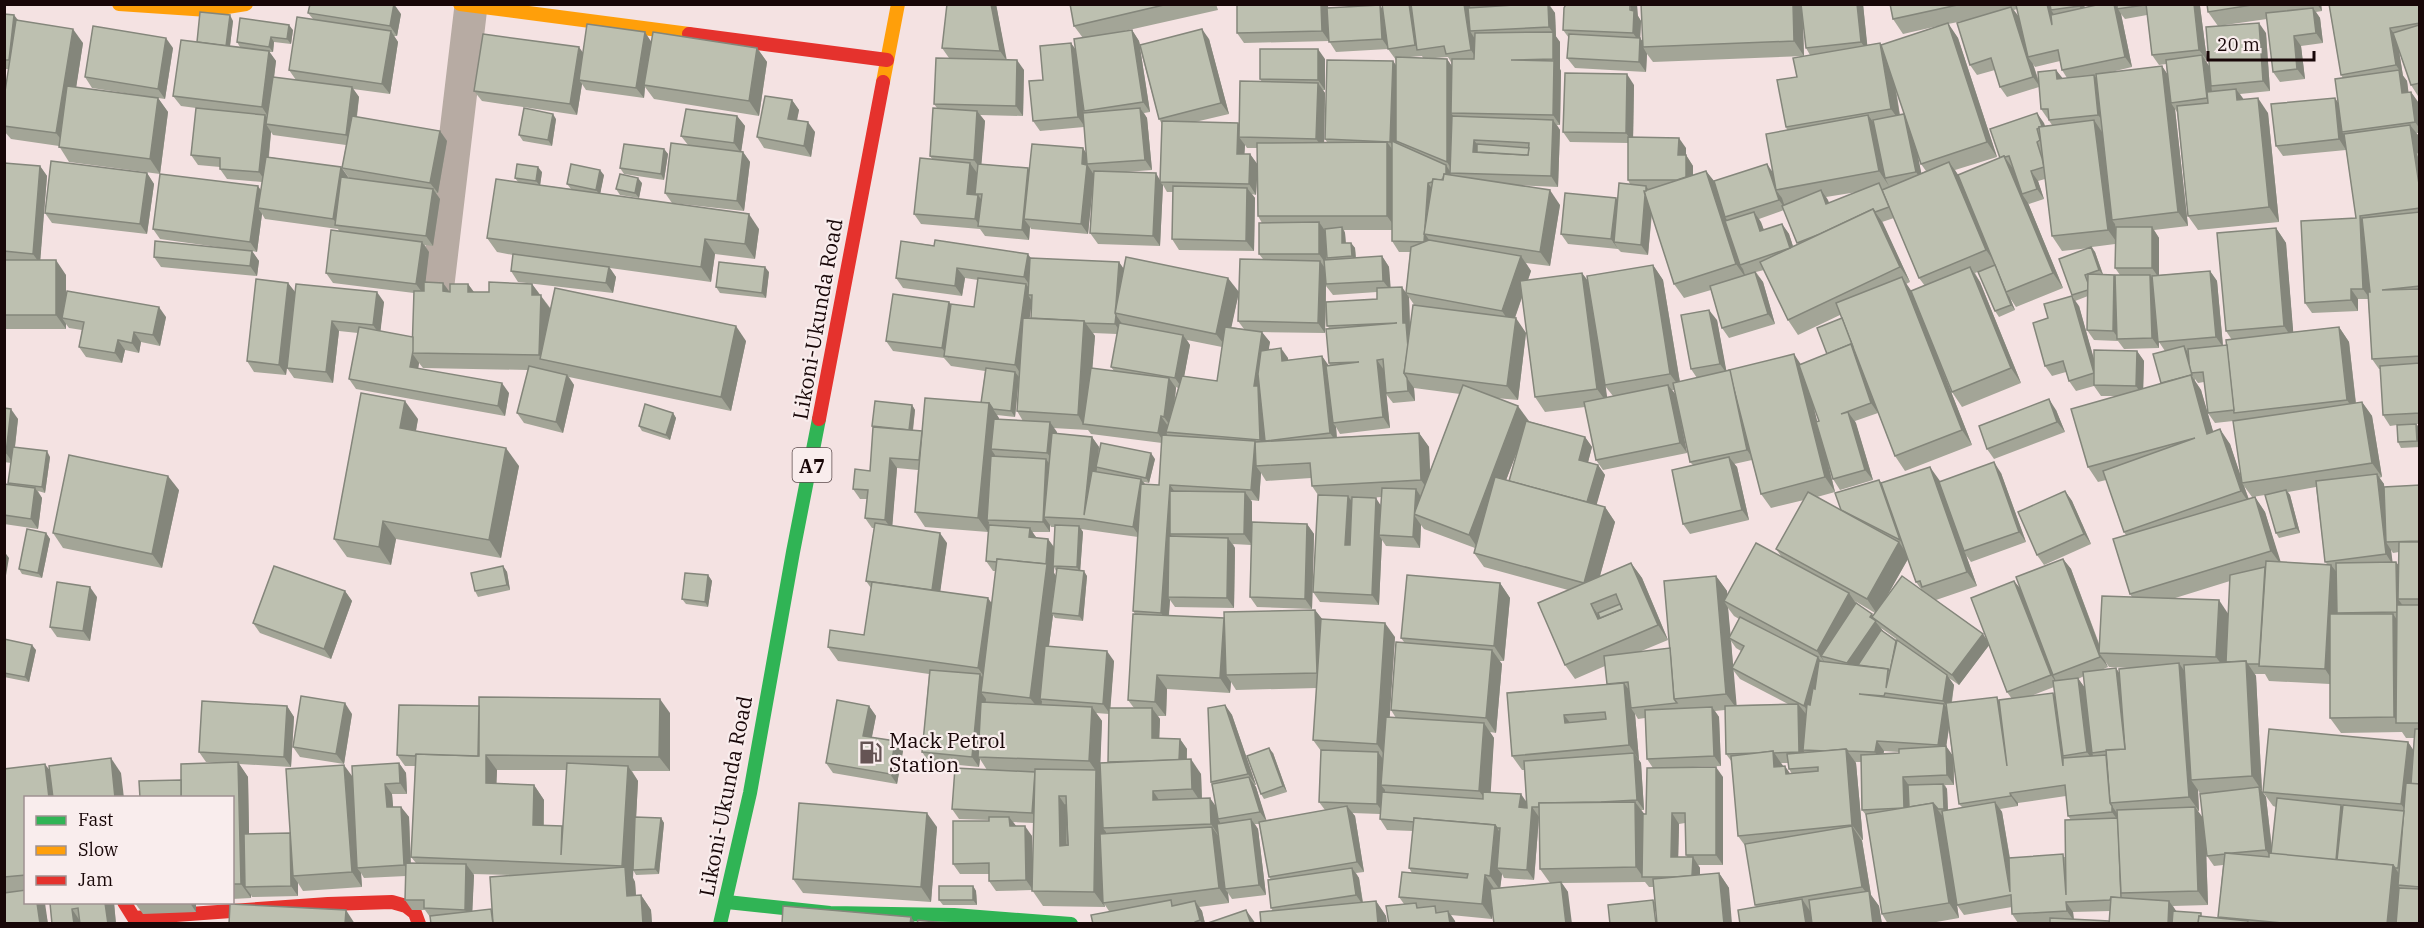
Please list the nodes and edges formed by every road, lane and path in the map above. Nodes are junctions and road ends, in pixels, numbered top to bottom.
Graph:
1 (119, 4) edge
2 (246, 4) edge
3 (898, 4) edge
4 (466, 5) edge
5 (887, 60) junction
6 (435, 309) edge
7 (727, 902) junction
8 (130, 915) edge
9 (419, 924) edge
10 (720, 924) edge
11 (1071, 924) edge

1 - 2 main road
3 - 5 main road, Likoni-Ukunda Road / A7
4 - 5 main road
4 - 6 street
5 - 7 main road, Likoni-Ukunda Road / A7
7 - 10 main road, Likoni-Ukunda Road / A7
7 - 11 main road
8 - 9 main road

